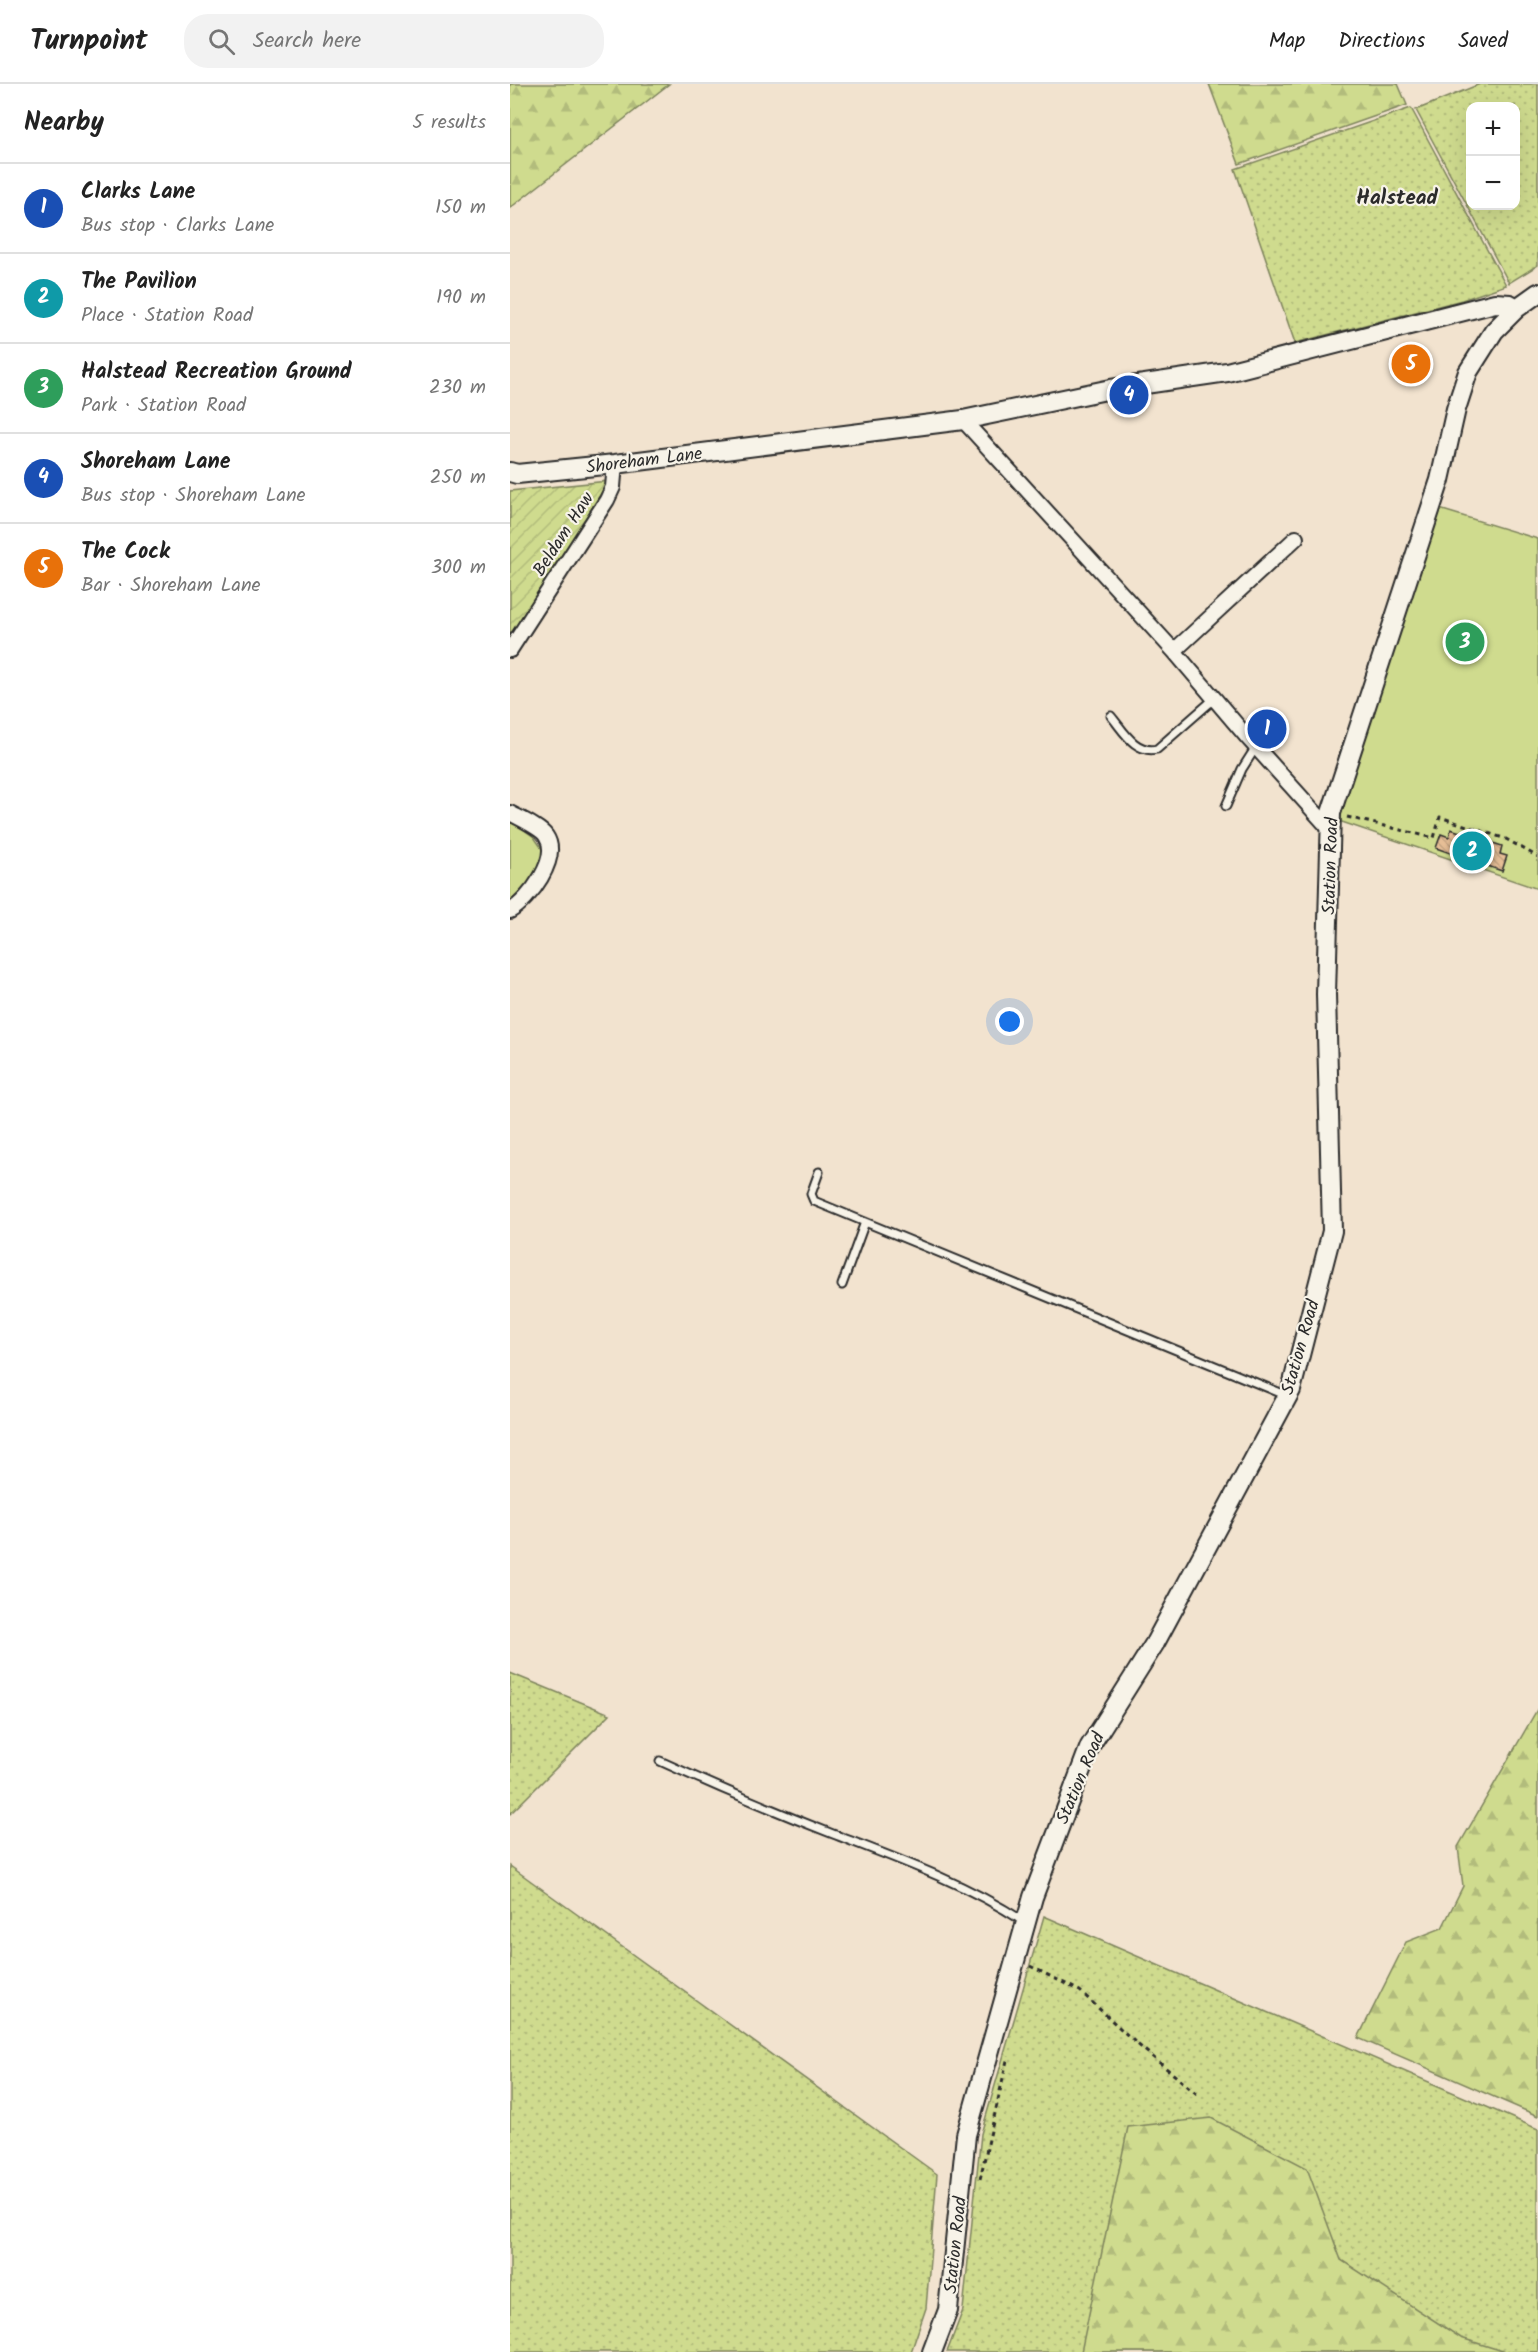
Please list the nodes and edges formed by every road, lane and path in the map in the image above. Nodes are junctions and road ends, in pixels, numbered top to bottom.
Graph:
1 (1538, 293) edge
2 (1517, 308) junction
3 (963, 420) junction
4 (615, 464) junction
5 (510, 472) edge
6 (1296, 538) dead end
7 (510, 650) edge
8 (1174, 651) junction
9 (1214, 699) junction
10 (1111, 716) dead end
11 (1256, 747) junction
12 (1226, 806) dead end
13 (510, 813) edge
14 (1330, 821) junction
15 (1538, 857) edge
16 (510, 911) edge
17 (819, 1172) dead end
18 (866, 1222) junction
19 (842, 1285) dead end
20 (1288, 1396) junction
21 (660, 1761) dead end
22 (1026, 1923) junction
23 (1030, 1966) dead end
24 (1011, 2045) dead end
25 (1197, 2094) dead end
26 (980, 2183) dead end
27 (932, 2352) edge

1 - 2 street, Station Road
2 - 3 street, Shoreham Lane
2 - 14 street, Station Road
3 - 4 street, Shoreham Lane
3 - 8 street
4 - 5 street, Shoreham Lane
4 - 7 street, Beldam Haw
6 - 8 street
8 - 9 street
9 - 10 lane
9 - 11 street
11 - 12 lane
11 - 14 street
13 - 16 street
14 - 15 path
14 - 20 street, Station Road
17 - 18 lane
18 - 19 lane
18 - 20 lane
20 - 22 street, Station Road
21 - 22 lane
22 - 27 street, Station Road
23 - 25 path
24 - 26 path

